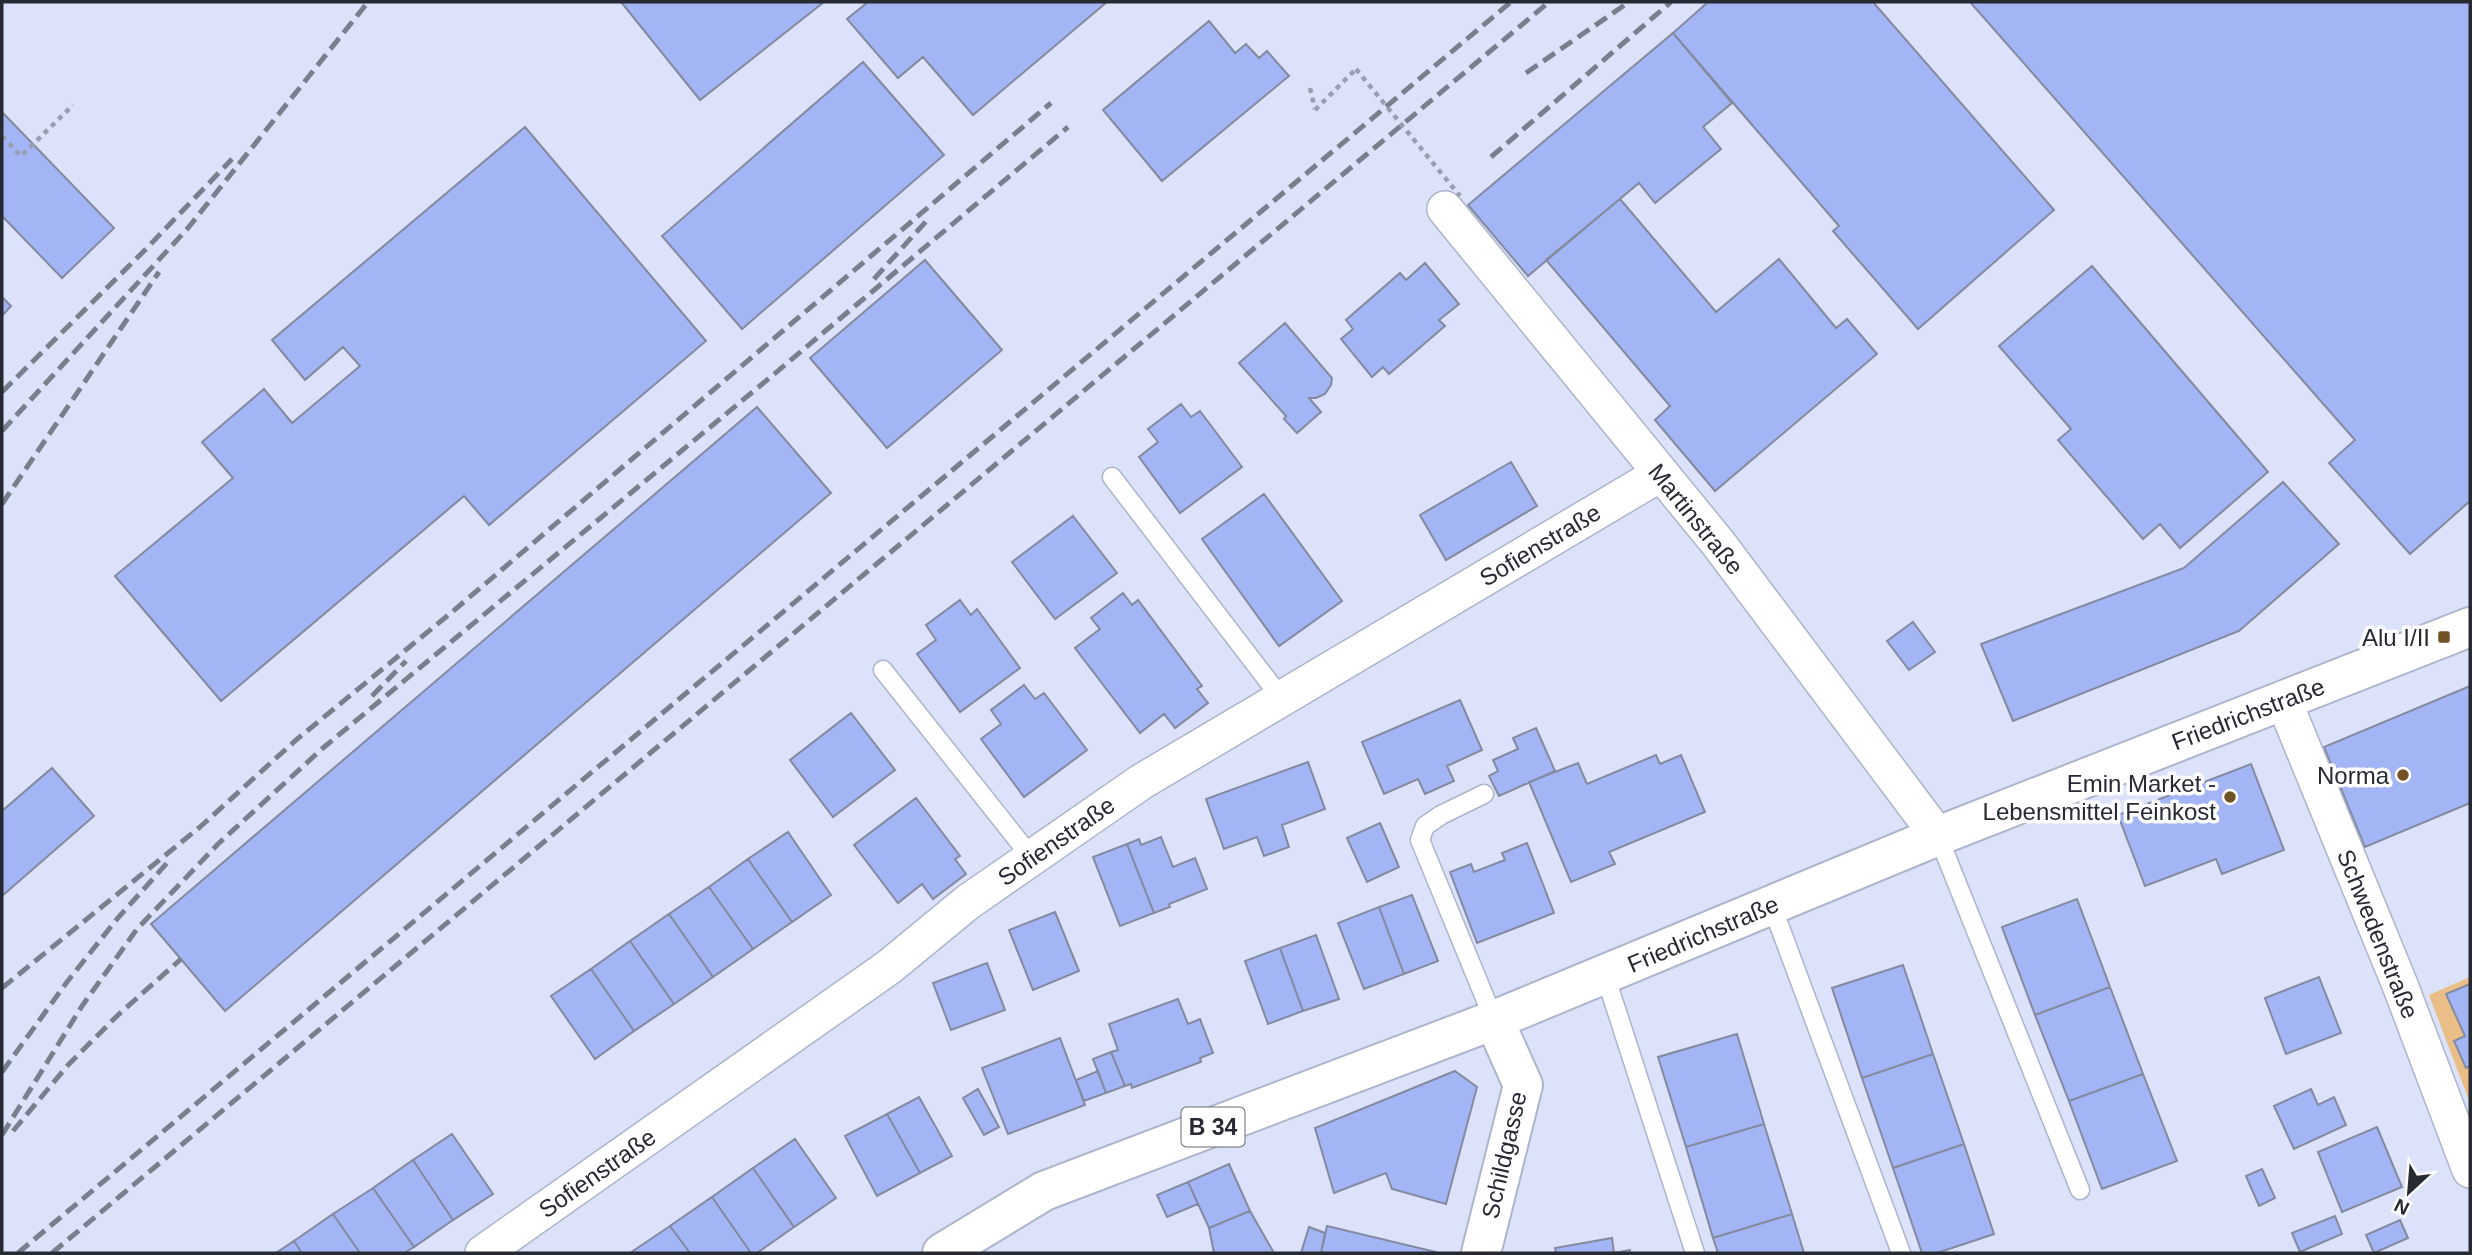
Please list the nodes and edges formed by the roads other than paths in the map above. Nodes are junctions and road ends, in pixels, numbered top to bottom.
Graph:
1 (1452, 203) road end
2 (1660, 474) junction
3 (1112, 477) dead end
4 (2470, 627) edge
5 (883, 670) dead end
6 (1282, 699) junction
7 (2283, 699) junction
8 (1484, 794) dead end
9 (1938, 836) junction
10 (1032, 858) junction
11 (1772, 906) junction
12 (1605, 975) junction
13 (1494, 1020) junction
14 (2470, 1170) edge
15 (2080, 1190) dead end
16 (483, 1253) edge
17 (942, 1253) edge
18 (1481, 1253) edge
19 (1695, 1253) edge
20 (1901, 1253) edge

1 - 2 street, Martinstraße
2 - 6 street, Sofienstraße
2 - 9 street, Martinstraße
3 - 6 lane
4 - 7 main road, Friedrichstraße / B 34
5 - 10 lane
6 - 10 street, Sofienstraße
7 - 9 main road, Friedrichstraße / B 34
7 - 14 street, Schwedenstraße
8 - 13 lane
9 - 11 main road, Friedrichstraße / B 34
9 - 15 lane
10 - 16 street, Sofienstraße
11 - 12 main road, Friedrichstraße / B 34
11 - 20 lane
12 - 13 main road, Friedrichstraße / B 34
12 - 19 lane
13 - 17 main road, Friedrichstraße / B 34
13 - 18 main road, Schildgasse

